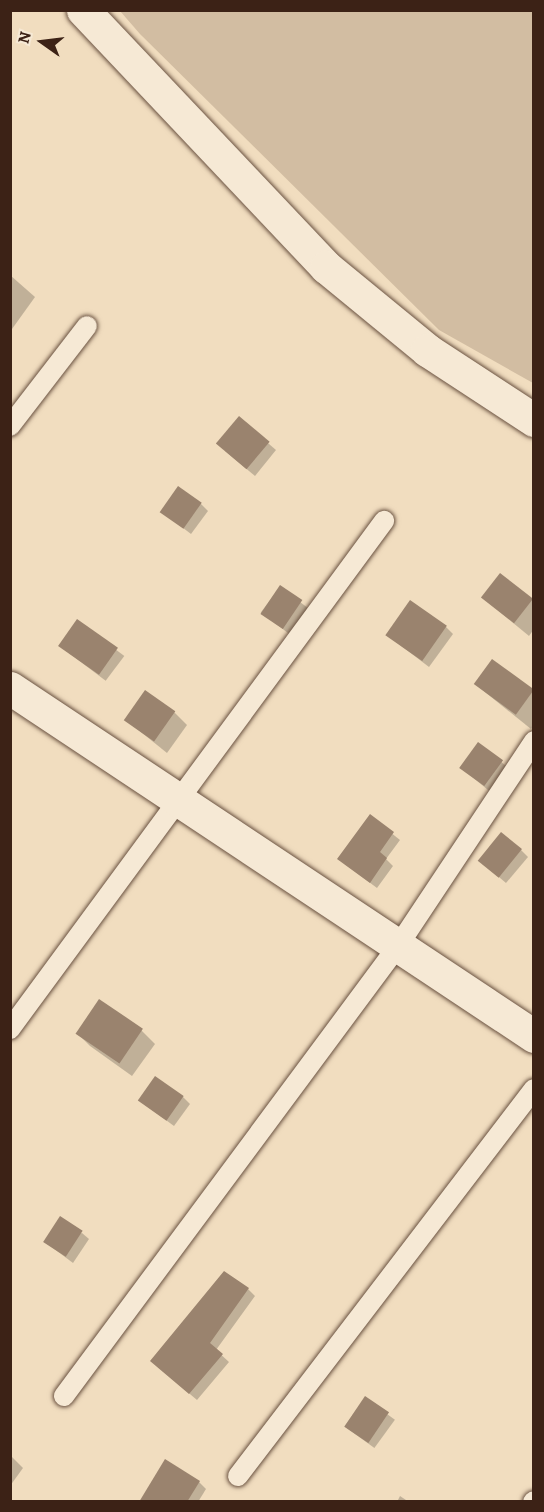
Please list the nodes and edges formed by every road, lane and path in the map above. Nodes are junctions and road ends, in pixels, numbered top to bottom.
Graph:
1 (83, 10) edge
2 (87, 326) dead end
3 (534, 420) edge
4 (10, 426) edge
5 (384, 521) dead end
6 (10, 688) edge
7 (534, 741) edge
8 (178, 799) junction
9 (398, 946) junction
10 (10, 1029) edge
11 (534, 1036) edge
12 (534, 1089) edge
13 (64, 1396) dead end
14 (238, 1476) dead end

1 - 3 street
2 - 4 lane
5 - 8 lane
6 - 8 street
7 - 9 lane
8 - 9 street
8 - 10 lane
9 - 11 street
9 - 13 lane
12 - 14 lane

